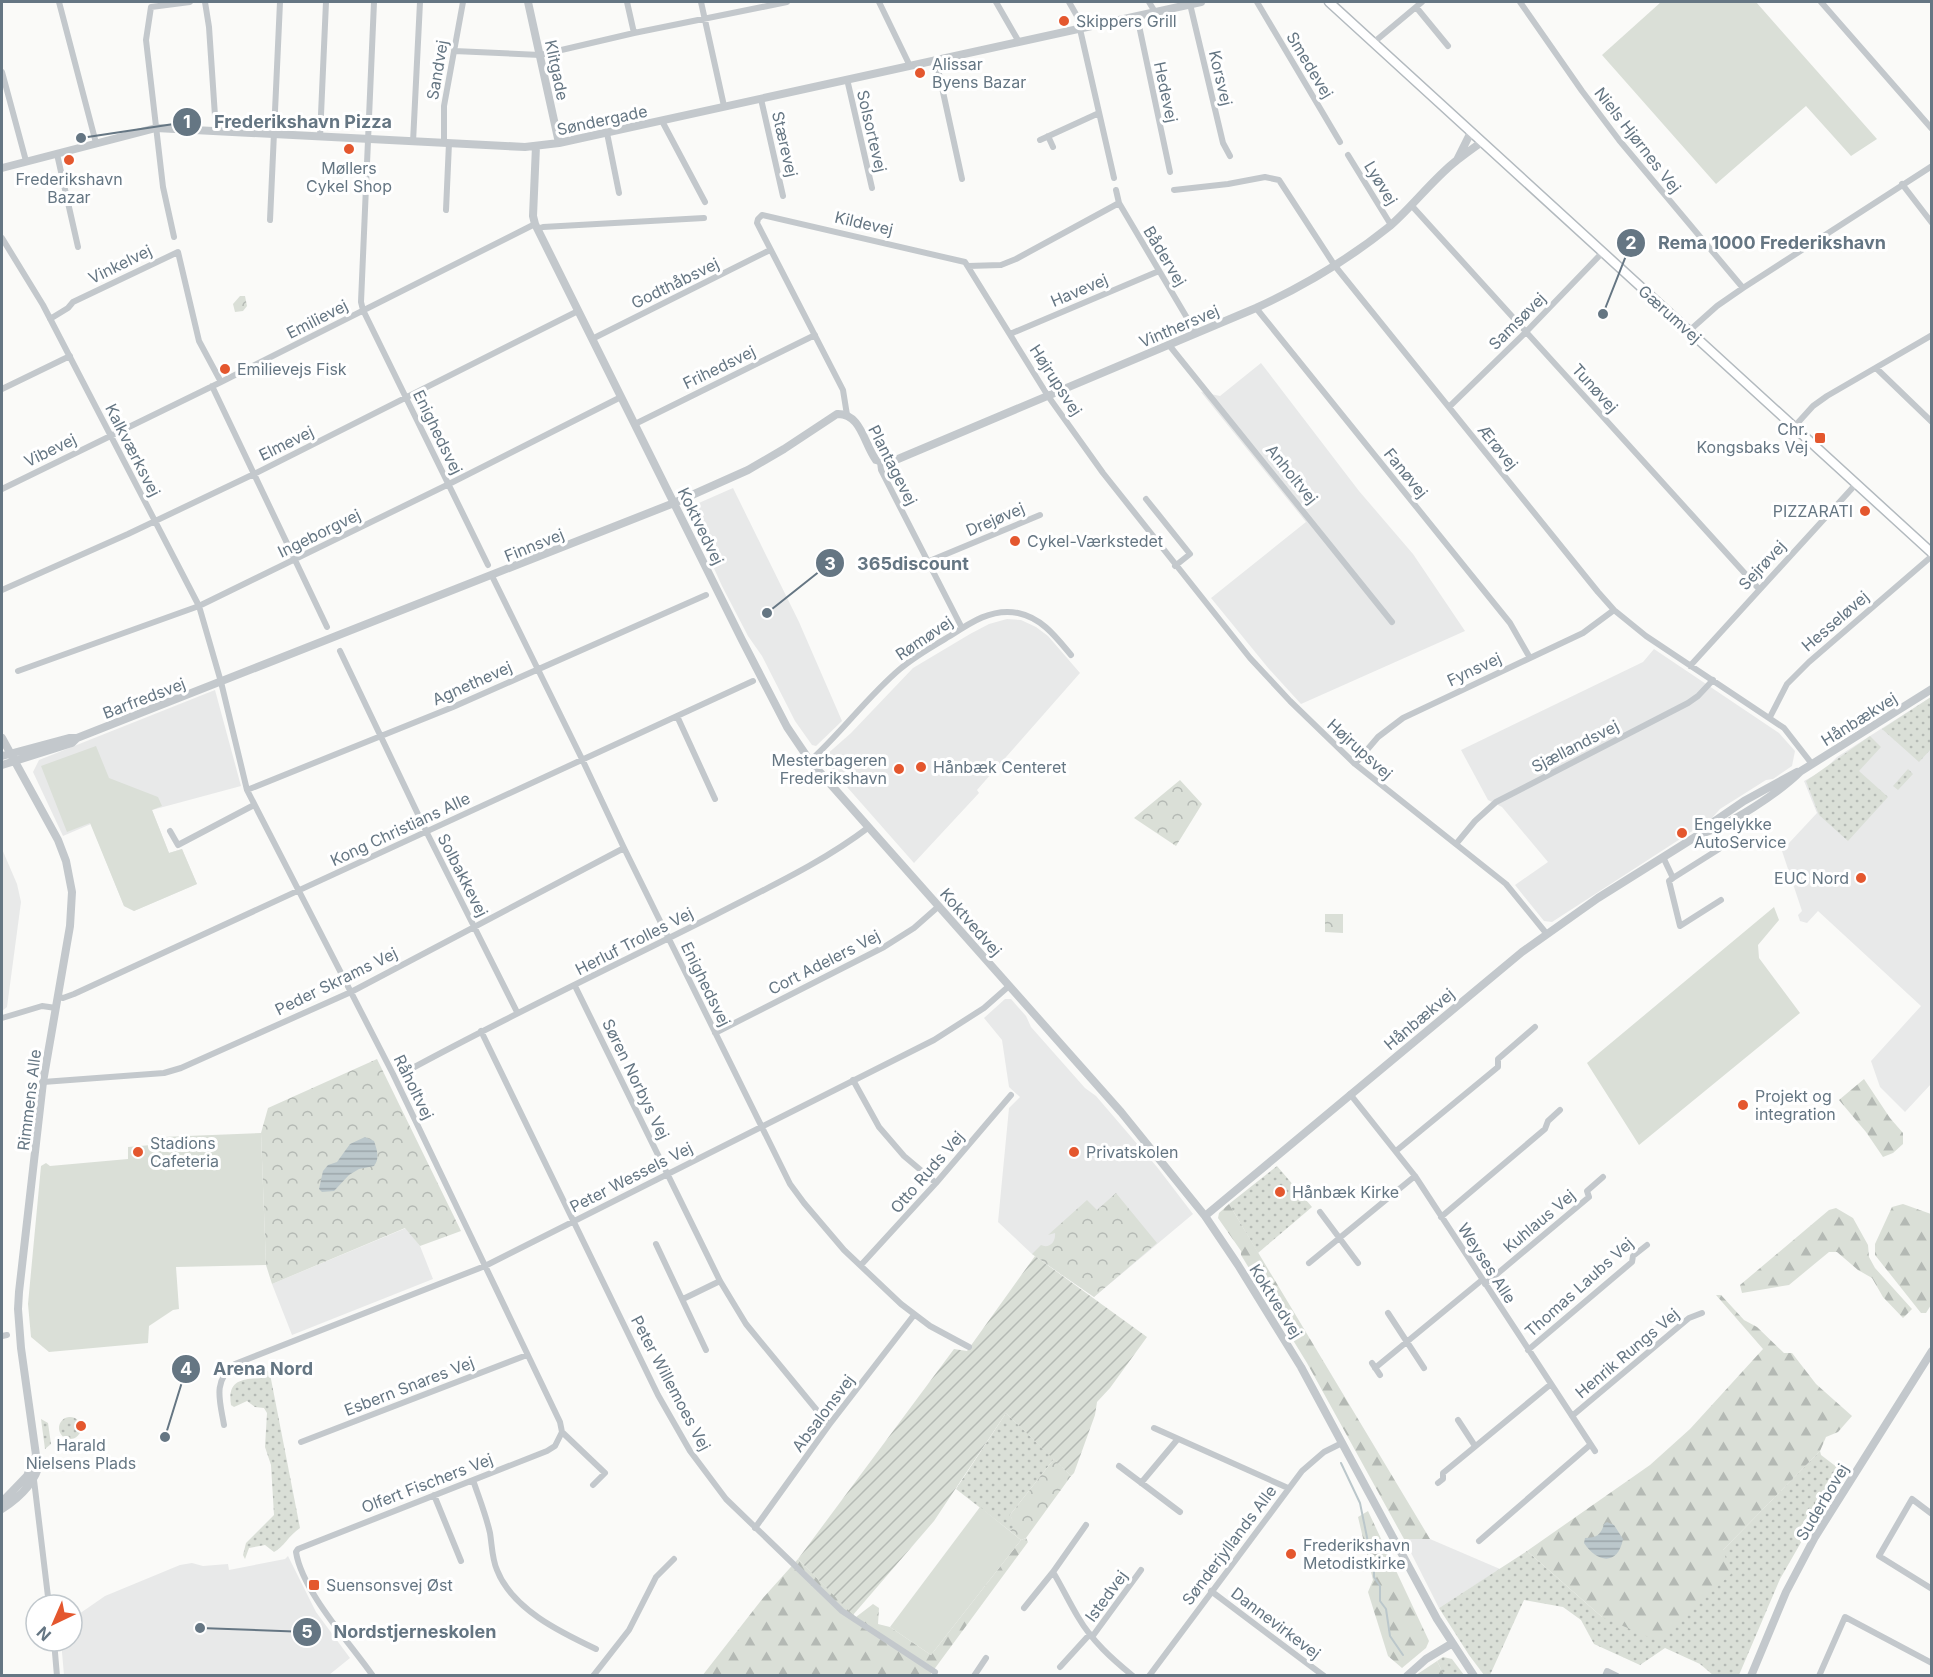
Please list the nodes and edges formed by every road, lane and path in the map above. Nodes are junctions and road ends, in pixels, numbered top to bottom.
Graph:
1 (59, 2) edge
2 (190, 2) edge
3 (205, 2) edge
4 (280, 2) edge
5 (326, 2) edge
6 (374, 2) edge
7 (420, 2) edge
8 (463, 2) edge
9 (528, 2) edge
10 (627, 2) edge
11 (701, 2) edge
12 (787, 2) edge
13 (879, 2) edge
14 (996, 2) edge
15 (1069, 2) edge
16 (1149, 2) edge
17 (1201, 2) edge
18 (1257, 2) edge
19 (1329, 2) edge
20 (1422, 2) edge
21 (1520, 2) edge
22 (1821, 2) edge
23 (1191, 4) junction
24 (1416, 8) junction
25 (1155, 12) junction
26 (1137, 16) junction
27 (705, 19) junction
28 (1079, 29) junction
29 (634, 33) junction
30 (1019, 42) junction
31 (1373, 43) junction
32 (1448, 46) dead end
33 (454, 51) junction
34 (540, 56) junction
35 (936, 60) junction
36 (910, 66) junction
37 (2, 72) edge
38 (847, 79) junction
39 (761, 99) junction
40 (724, 106) junction
41 (1099, 113) junction
42 (662, 121) junction
43 (156, 128) junction
44 (1932, 129) edge
45 (216, 131) junction
46 (1472, 132) junction
47 (607, 133) junction
48 (274, 134) junction
49 (1048, 136) junction
50 (320, 137) junction
51 (368, 139) junction
52 (1040, 140) dead end
53 (413, 141) junction
54 (1340, 142) dead end
55 (1482, 142) junction
56 (96, 143) junction
57 (446, 143) junction
58 (559, 143) junction
59 (536, 146) junction
60 (1053, 147) dead end
61 (57, 154) junction
62 (1348, 155) dead end
63 (1230, 156) dead end
64 (1457, 160) junction
65 (26, 162) junction
66 (1932, 166) edge
67 (2, 168) edge
68 (1170, 172) dead end
69 (1114, 178) dead end
70 (962, 179) dead end
71 (1902, 184) junction
72 (872, 188) dead end
73 (1116, 190) dead end
74 (1174, 190) dead end
75 (619, 193) dead end
76 (783, 196) dead end
77 (705, 202) dead end
78 (1119, 203) junction
79 (1412, 206) junction
80 (446, 210) dead end
81 (704, 219) dead end
82 (758, 219) joint
83 (270, 220) dead end
84 (1932, 223) edge
85 (1390, 225) junction
86 (536, 227) junction
87 (174, 237) dead end
88 (2, 238) edge
89 (78, 247) dead end
90 (770, 250) junction
91 (9, 251) junction
92 (1602, 253) junction
93 (2, 256) edge
94 (967, 264) junction
95 (1335, 266) junction
96 (1159, 271) junction
97 (1743, 288) junction
98 (1256, 308) junction
99 (363, 310) junction
100 (578, 311) junction
101 (50, 319) junction
102 (1689, 331) junction
103 (1526, 332) junction
104 (1196, 333) junction
105 (1010, 334) junction
106 (815, 335) junction
107 (1932, 335) edge
108 (592, 339) junction
109 (1169, 345) junction
110 (70, 356) junction
111 (1876, 368) junction
112 (221, 382) junction
113 (212, 386) junction
114 (2, 389) edge
115 (1048, 396) junction
116 (621, 397) junction
117 (407, 398) junction
118 (1449, 408) junction
119 (847, 415) junction
120 (1932, 422) edge
121 (635, 424) junction
122 (1794, 427) junction
123 (111, 436) junction
124 (880, 462) junction
125 (254, 474) junction
126 (449, 484) junction
127 (1856, 484) junction
128 (2, 489) edge
129 (1146, 499) dead end
130 (674, 503) junction
131 (1040, 514) dead end
132 (155, 521) junction
133 (1932, 554) edge
134 (295, 560) junction
135 (927, 562) junction
136 (488, 565) dead end
137 (1175, 566) junction
138 (492, 576) junction
139 (1759, 589) junction
140 (2, 590) edge
141 (706, 595) dead end
142 (199, 606) junction
143 (1614, 610) junction
144 (1392, 622) dead end
145 (327, 627) dead end
146 (962, 628) junction
147 (340, 651) dead end
148 (1071, 655) dead end
149 (1530, 658) junction
150 (1690, 666) junction
151 (539, 669) junction
152 (18, 671) dead end
153 (1713, 680) junction
154 (753, 681) dead end
155 (221, 682) junction
156 (1932, 689) edge
157 (677, 716) junction
158 (1770, 717) junction
159 (381, 737) junction
160 (2, 738) edge
161 (2, 756) edge
162 (13, 758) junction
163 (582, 759) junction
164 (810, 761) junction
165 (1355, 764) junction
166 (1812, 764) junction
167 (2, 765) edge
168 (247, 790) junction
169 (715, 799) dead end
170 (254, 806) junction
171 (869, 828) junction
172 (170, 831) dead end
173 (426, 831) junction
174 (1456, 843) junction
175 (624, 848) junction
176 (1719, 849) dead end
177 (1663, 858) junction
178 (1673, 878) junction
179 (299, 890) junction
180 (1721, 900) dead end
181 (939, 906) junction
182 (474, 927) junction
183 (1546, 933) junction
184 (668, 938) junction
185 (575, 986) junction
186 (1009, 986) junction
187 (351, 992) junction
188 (58, 997) junction
189 (56, 1008) junction
190 (517, 1012) junction
191 (2, 1018) edge
192 (1535, 1027) dead end
193 (480, 1031) junction
194 (715, 1033) junction
195 (407, 1071) dead end
196 (853, 1080) junction
197 (43, 1082) junction
198 (1350, 1094) junction
199 (1011, 1095) dead end
200 (1560, 1110) dead end
201 (761, 1126) junction
202 (1396, 1151) junction
203 (668, 1173) junction
204 (1415, 1176) junction
205 (1603, 1177) dead end
206 (936, 1183) junction
207 (1320, 1212) dead end
208 (1204, 1216) junction
209 (1441, 1217) junction
210 (574, 1222) junction
211 (1340, 1237) junction
212 (656, 1244) dead end
213 (1647, 1245) dead end
214 (1309, 1263) dead end
215 (1358, 1263) dead end
216 (861, 1265) junction
217 (485, 1266) junction
218 (720, 1281) junction
219 (1484, 1282) junction
220 (683, 1299) junction
221 (1388, 1313) dead end
222 (1702, 1313) dead end
223 (914, 1315) junction
224 (1407, 1342) junction
225 (969, 1347) dead end
226 (706, 1350) dead end
227 (1528, 1350) junction
228 (1932, 1351) edge
229 (527, 1355) junction
230 (1424, 1368) dead end
231 (1380, 1375) dead end
232 (1551, 1384) junction
233 (1572, 1416) junction
234 (1458, 1420) dead end
235 (224, 1425) dead end
236 (829, 1425) junction
237 (1154, 1428) dead end
238 (562, 1432) junction
239 (1177, 1440) junction
240 (301, 1442) dead end
241 (1342, 1443) junction
242 (1590, 1444) junction
243 (1475, 1446) junction
244 (1595, 1451) dead end
245 (1119, 1466) dead end
246 (31, 1478) junction
247 (473, 1480) junction
248 (1141, 1483) junction
249 (1438, 1483) dead end
250 (593, 1485) dead end
251 (1288, 1488) junction
252 (434, 1495) junction
253 (2, 1502) edge
254 (2, 1509) edge
255 (1180, 1512) dead end
256 (1932, 1514) edge
257 (1086, 1525) dead end
258 (755, 1528) junction
259 (1479, 1540) dead end
260 (674, 1559) dead end
261 (460, 1561) dead end
262 (1141, 1570) dead end
263 (1053, 1572) junction
264 (1932, 1589) edge
265 (1211, 1591) junction
266 (47, 1593) edge
267 (1024, 1608) dead end
268 (1091, 1636) junction
269 (1451, 1644) junction
270 (596, 1649) dead end
271 (55, 1653) edge
272 (986, 1658) dead end
273 (1932, 1663) edge
274 (1060, 1667) dead end
275 (935, 1672) dead end
276 (57, 1676) edge
277 (373, 1676) edge
278 (593, 1676) edge
279 (974, 1676) edge
280 (1133, 1676) edge
281 (1149, 1676) edge
282 (1324, 1676) edge
283 (1407, 1676) edge
284 (1474, 1676) edge
285 (1605, 1676) edge
286 (1617, 1676) edge
287 (1751, 1676) edge
288 (1819, 1676) edge

1 - 56 street
2 - 43 street
3 - 45 street
4 - 48 street
5 - 50 street
6 - 51 street
7 - 53 street
8 - 33 street, Sandvej
9 - 34 street, Klitgade
10 - 29 street
11 - 27 street
12 - 27 street
13 - 36 street
14 - 30 street
15 - 28 street
16 - 25 street
17 - 23 street, Søndergade
18 - 54 street, Smedevej
19 - 31 main road, Gærumvej
20 - 24 street
21 - 97 street, Niels Hjørnes Vej
22 - 44 street
23 - 25 street, Søndergade
23 - 63 street, Korsvej
24 - 31 street
24 - 32 street
25 - 26 street, Søndergade
26 - 28 street, Søndergade
26 - 68 street, Hedevej
27 - 29 street
27 - 40 street
28 - 30 street, Søndergade
28 - 41 street
29 - 34 street
30 - 35 street, Søndergade
31 - 46 main road, Gærumvej
33 - 34 street
33 - 57 street, Sandvej
34 - 58 street, Klitgade
35 - 36 street, Søndergade
35 - 70 street
36 - 38 street, Søndergade
37 - 65 street
38 - 39 street, Søndergade
38 - 72 street, Solsortevej
39 - 40 street, Søndergade
39 - 76 street, Stærevej
40 - 42 street, Søndergade
41 - 49 street
41 - 69 street
42 - 47 street, Søndergade
42 - 77 street
43 - 45 street, Søndergade
43 - 56 street, Søndergade
43 - 87 street
45 - 48 street, Søndergade
46 - 55 main road, Gærumvej
46 - 64 street, Vinthersvej
47 - 58 street, Søndergade
47 - 75 street
48 - 50 street, Søndergade
48 - 83 street
49 - 52 street
49 - 60 street
50 - 51 street, Søndergade
51 - 53 street, Søndergade
51 - 99 street
53 - 57 street, Søndergade
55 - 64 street, Vinthersvej
55 - 92 main road, Gærumvej
56 - 61 street, Søndergade
57 - 59 street, Søndergade
57 - 80 street, Sandvej
58 - 59 street, Søndergade
59 - 86 street, Koktvedvej
61 - 65 street, Søndergade
61 - 89 street
62 - 85 street, Lyøvej
64 - 79 street, Vinthersvej
65 - 67 street, Søndergade
66 - 71 street
71 - 84 street
71 - 97 street
73 - 78 street, Bådervej
74 - 95 street, Ærøvej
78 - 94 street, Kildevej
78 - 96 street, Bådervej
79 - 85 street, Vinthersvej
79 - 103 street, Tunøvej
81 - 86 street
82 - 90 street, Plantagevej
82 - 94 street, Kildevej
85 - 95 street, Vinthersvej
86 - 99 street, Emilievej
86 - 100 street, Koktvedvej
88 - 91 street, Kalkværksvej
90 - 106 street, Plantagevej
90 - 108 street, Godthåbsvej
91 - 93 street
91 - 101 street, Kalkværksvej
92 - 102 main road, Gærumvej
92 - 103 street, Samsøvej
94 - 105 street, Højrupsvej
95 - 98 street, Vinthersvej
95 - 118 street, Ærøvej
96 - 104 street, Bådervej
96 - 105 street, Havevej
97 - 102 street
98 - 104 street, Vinthersvej
98 - 149 street, Fanøvej
99 - 112 street, Emilievej
99 - 117 street, Enighedsvej
100 - 108 street, Koktvedvej
100 - 117 street, Elmevej
101 - 110 street, Kalkværksvej
101 - 112 street, Vinkelvej
102 - 122 main road, Gærumvej
103 - 118 street, Samsøvej
103 - 139 street, Tunøvej
104 - 109 street, Vinthersvej
105 - 115 street, Højrupsvej
106 - 119 street, Plantagevej
106 - 121 street, Frihedsvej
107 - 111 street
108 - 116 street, Koktvedvej
109 - 115 street, Vinthersvej
109 - 144 street, Anholtvej
110 - 114 street
110 - 123 street, Kalkværksvej
111 - 120 street
111 - 122 street
112 - 113 street, Emilievej
113 - 123 street, Emilievej
113 - 125 street
115 - 124 street, Vinthersvej
115 - 137 street, Højrupsvej
116 - 121 street, Koktvedvej
116 - 126 street, Ingeborgvej
117 - 125 street, Elmevej
117 - 126 street, Enighedsvej
118 - 143 street, Ærøvej
119 - 124 street, Plantagevej
119 - 130 street, Finnsvej
121 - 130 street, Koktvedvej
122 - 127 main road, Gærumvej
123 - 128 street, Vibevej
123 - 132 street, Kalkværksvej
124 - 135 street, Plantagevej
125 - 132 street, Elmevej
125 - 134 street
126 - 134 street, Ingeborgvej
126 - 136 street, Enighedsvej
127 - 133 main road, Gærumvej
127 - 139 street, Sejrøvej
129 - 137 street
130 - 138 street, Finnsvej
130 - 164 street, Koktvedvej
131 - 135 street, Drejøvej
132 - 140 street, Elmevej
132 - 142 street, Kalkværksvej
133 - 158 street, Hesseløvej
134 - 142 street, Ingeborgvej
134 - 145 street
135 - 146 street, Plantagevej
137 - 165 street, Højrupsvej
138 - 151 street, Enighedsvej
138 - 155 street, Finnsvej
139 - 150 street, Sejrøvej
141 - 151 street, Agnethevej
142 - 152 street, Ingeborgvej
142 - 155 street, Kalkværksvej
143 - 149 street, Fynsvej
143 - 150 street, Ærøvej
146 - 148 street, Rømøvej
146 - 164 street, Rømøvej
147 - 159 street, Solbakkevej
149 - 165 street, Fynsvej
150 - 153 street, Ærøvej
151 - 159 street, Agnethevej
151 - 163 street, Enighedsvej
153 - 158 street, Ærøvej
153 - 174 street, Sjællandsvej
154 - 157 street, Kong Christians Alle
155 - 162 street, Barfredsvej
155 - 168 street, Råholtvej
156 - 166 street, Hånbækvej
157 - 163 street, Kong Christians Alle
157 - 169 street
158 - 166 street, Ærøvej
159 - 168 street, Agnethevej
159 - 173 street, Solbakkevej
160 - 162 street, Rimmens Alle
161 - 162 street, Barfredsvej
162 - 167 street, Barfredsvej
162 - 188 street, Rimmens Alle
163 - 173 street, Kong Christians Alle
163 - 175 street, Enighedsvej
164 - 171 street, Koktvedvej
165 - 174 street, Højrupsvej
166 - 177 street, Hånbækvej
168 - 170 street, Råholtvej
170 - 172 street
170 - 179 street, Råholtvej
171 - 181 street, Koktvedvej
171 - 184 street, Herluf Trolles Vej
173 - 179 street, Kong Christians Alle
173 - 182 street, Solbakkevej
174 - 183 street, Højrupsvej
175 - 182 street, Peder Skrams Vej
175 - 184 street, Enighedsvej
176 - 178 street
177 - 178 street
177 - 183 street, Hånbækvej
178 - 180 street
179 - 187 street, Råholtvej
179 - 188 street, Kong Christians Alle
181 - 186 street, Koktvedvej
181 - 194 street, Cort Adelers Vej
182 - 187 street, Peder Skrams Vej
182 - 190 street, Solbakkevej
183 - 198 street, Hånbækvej
184 - 185 street, Herluf Trolles Vej
184 - 194 street, Enighedsvej
185 - 190 street, Herluf Trolles Vej
185 - 203 street, Søren Norbys Vej
186 - 196 street, Peter Wessels Vej
186 - 208 street, Koktvedvej
187 - 197 street, Peder Skrams Vej
187 - 217 street, Råholtvej
188 - 189 street, Rimmens Alle
189 - 191 street
189 - 197 street, Rimmens Alle
190 - 193 street, Herluf Trolles Vej
192 - 202 street
193 - 195 street, Herluf Trolles Vej
193 - 210 street, Peter Willemoes Vej
194 - 201 street, Enighedsvej
196 - 201 street, Peter Wessels Vej
196 - 206 street
197 - 246 street, Rimmens Alle
198 - 202 street, Weyses Alle
198 - 208 street, Hånbækvej
199 - 206 street, Otto Ruds Vej
200 - 209 street
201 - 203 street, Peter Wessels Vej
201 - 216 street, Enighedsvej
202 - 204 street, Weyses Alle
203 - 210 street, Peter Wessels Vej
203 - 218 street, Søren Norbys Vej
204 - 209 street, Weyses Alle
204 - 211 street
205 - 219 street, Kuhlaus Vej
206 - 216 street, Otto Ruds Vej
207 - 211 street
208 - 241 street, Koktvedvej
209 - 219 street, Weyses Alle
210 - 217 street, Peter Wessels Vej
210 - 258 street, Peter Willemoes Vej
211 - 214 street
211 - 215 street
212 - 220 street
213 - 227 street, Thomas Laubs Vej
216 - 223 street, Enighedsvej
217 - 229 street, Råholtvej
217 - 235 street, Peter Wessels Vej
218 - 220 street
218 - 236 street, Søren Norbys Vej
219 - 224 street
219 - 227 street, Weyses Alle
220 - 226 street
221 - 224 street
222 - 233 street, Henrik Rungs Vej
223 - 225 street, Enighedsvej
223 - 236 street, Absalonsvej
224 - 230 street
224 - 231 street
227 - 232 street, Weyses Alle
228 - 287 street, Suderbovej
229 - 238 street, Råholtvej
229 - 240 street, Esbern Snares Vej
232 - 233 street, Weyses Alle
232 - 243 street
233 - 242 street, Weyses Alle
234 - 243 street
236 - 258 street, Absalonsvej
237 - 239 street
238 - 247 street, Olfert Fischers Vej
238 - 250 street, Råholtvej
239 - 248 street
239 - 251 street
241 - 251 street, Sønderjyllands Alle
241 - 269 street, Koktvedvej
242 - 244 street, Weyses Alle
242 - 259 street
243 - 249 street
245 - 248 street
246 - 253 street
246 - 254 street
246 - 266 street
247 - 252 street, Olfert Fischers Vej
247 - 270 street
248 - 255 street
251 - 265 street, Sønderjyllands Alle
252 - 261 street
252 - 277 street, Olfert Fischers Vej
256 - 264 street
257 - 263 street
258 - 275 street, Peter Willemoes Vej
260 - 278 street
262 - 268 street, Istedvej
263 - 267 street
263 - 268 street, Istedvej
265 - 281 street, Sønderjyllands Alle
265 - 282 street, Dannevirkevej
268 - 274 street, Istedvej
268 - 280 street, Istedvej
269 - 283 street
269 - 284 street, Koktvedvej
271 - 276 street
272 - 279 street
273 - 288 street
285 - 286 street

